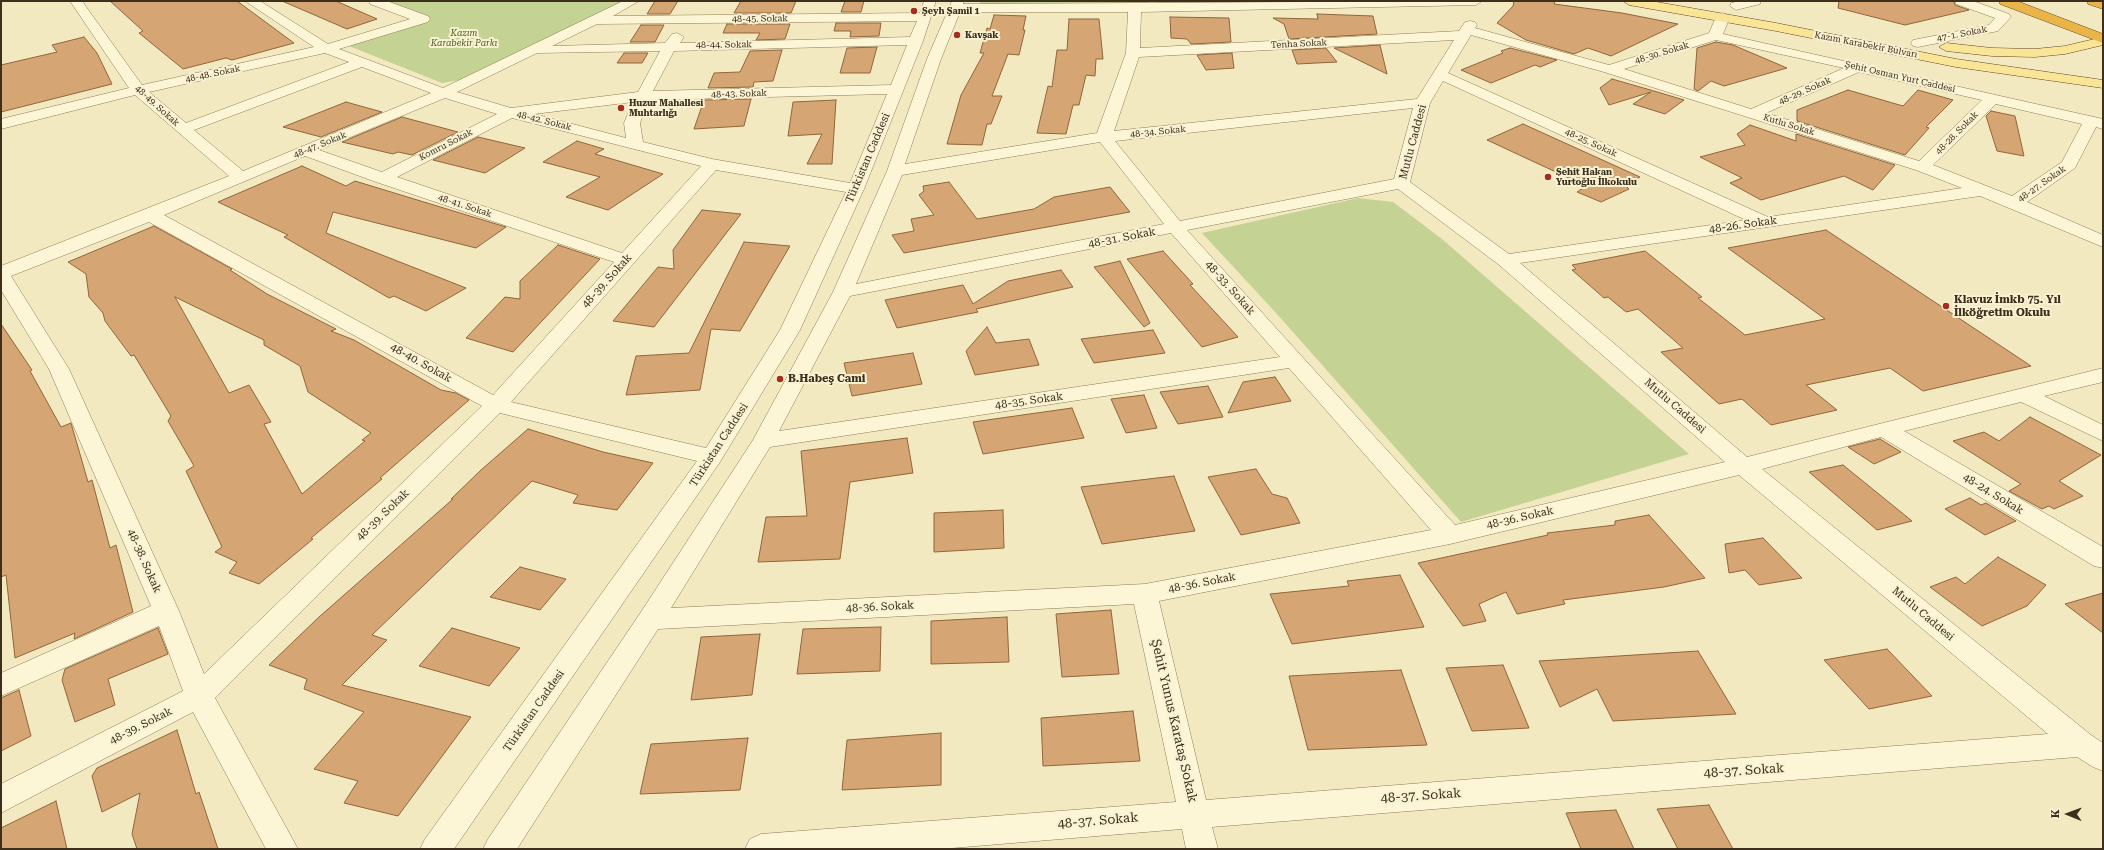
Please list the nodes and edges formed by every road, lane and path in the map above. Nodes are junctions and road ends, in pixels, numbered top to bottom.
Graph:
1 (76, 1) edge
2 (251, 1) edge
3 (375, 1) edge
4 (633, 1) edge
5 (1476, 1) edge
6 (1481, 1) edge
7 (1629, 1) edge
8 (1754, 1) edge
9 (1961, 1) edge
10 (2005, 1) edge
11 (2093, 1) edge
12 (956, 4) edge
13 (2103, 4) edge
14 (1135, 8) junction
15 (928, 9) edge
16 (1727, 9) junction
17 (594, 20) junction
18 (690, 20) junction
19 (1466, 33) junction
20 (1715, 36) junction
21 (2103, 40) edge
22 (916, 41) junction
23 (1918, 43) junction
24 (670, 46) junction
25 (326, 49) junction
26 (531, 51) junction
27 (1133, 53) junction
28 (360, 63) junction
29 (1858, 67) junction
30 (1608, 69) junction
31 (2004, 71) junction
32 (1441, 75) junction
33 (2103, 84) edge
34 (897, 89) junction
35 (138, 90) junction
36 (2103, 92) edge
37 (444, 93) junction
38 (643, 96) junction
39 (1993, 98) junction
40 (1422, 103) junction
41 (510, 113) junction
42 (1752, 114) junction
43 (2097, 123) edge
44 (1, 124) edge
45 (183, 129) junction
46 (1104, 138) junction
47 (635, 143) junction
48 (305, 151) junction
49 (712, 164) junction
50 (1922, 167) junction
51 (895, 171) junction
52 (240, 177) junction
53 (382, 178) junction
54 (1401, 183) junction
55 (856, 189) junction
56 (1981, 190) junction
57 (2014, 204) junction
58 (150, 214) junction
59 (1763, 221) junction
60 (1176, 228) junction
61 (2103, 242) edge
62 (626, 260) junction
63 (1505, 260) junction
64 (1, 274) edge
65 (843, 292) junction
66 (1295, 361) junction
67 (2103, 375) edge
68 (2024, 396) junction
69 (496, 405) junction
70 (1884, 429) junction
71 (2103, 434) edge
72 (763, 441) junction
73 (712, 457) junction
74 (1743, 466) junction
75 (1450, 535) junction
76 (2103, 559) edge
77 (1145, 594) junction
78 (166, 611) junction
79 (650, 618) junction
80 (1, 685) edge
81 (199, 696) junction
82 (2092, 751) edge
83 (1, 799) edge
84 (1195, 814) junction
85 (282, 849) edge
86 (436, 849) edge
87 (499, 849) edge
88 (761, 849) edge
89 (1202, 849) edge

1 - 35 street, 48-49. Sokak
2 - 25 street, 48-42. Sokak
3 - 25 street, 48-48. Sokak
4 - 17 street, 48-47. Sokak
5 - 14 street
6 - 19 street, Mutlu Caddesi
7 - 16 main road, Kazım Karabekir Bulvarı
8 - 16 street
9 - 23 street, 47-1. Sokak
10 - 21 highway
11 - 13 highway
12 - 14 street
12 - 51 street
14 - 27 street
15 - 18 street, 48-45. Sokak
15 - 22 street, Türkistan Caddesi
16 - 20 street
16 - 23 main road, Kazım Karabekir Bulvarı
16 - 31 main road, Kazım Karabekir Bulvarı
17 - 18 street, 48-45. Sokak
17 - 26 street, 48-47. Sokak
18 - 24 street
19 - 27 street, Tenha Sokak
19 - 30 street, Kutlu Sokak
19 - 32 street, Mutlu Caddesi
20 - 29 street, Şehit Osman Yurt Caddesi
20 - 30 street, 48-30. Sokak
21 - 23 main road, Kazım Karabekir Bulvarı
22 - 24 street, 48-44. Sokak
22 - 34 street, Türkistan Caddesi
24 - 26 street, 48-44. Sokak
24 - 38 street
25 - 28 street, 48-42. Sokak
25 - 35 street, 48-48. Sokak
26 - 37 street, 48-47. Sokak
27 - 46 street
28 - 37 street, 48-42. Sokak
28 - 45 street
29 - 39 street, Şehit Osman Yurt Caddesi
29 - 42 street, 48-29. Sokak
30 - 42 street, Kutlu Sokak
31 - 33 main road, Kazım Karabekir Bulvarı
31 - 36 main road
32 - 40 street, Mutlu Caddesi
32 - 59 street, 48-25. Sokak
34 - 38 street, 48-43. Sokak
34 - 55 street, Türkistan Caddesi
35 - 44 street, 48-48. Sokak
35 - 45 street, 48-49. Sokak
37 - 41 street, 48-42. Sokak
37 - 48 street, 48-47. Sokak
38 - 41 street, 48-43. Sokak
38 - 47 street
39 - 43 street, Şehit Osman Yurt Caddesi
39 - 50 street, 48-28. Sokak
40 - 46 street, 48-34. Sokak
40 - 54 street, Mutlu Caddesi
41 - 47 street, 48-42. Sokak
41 - 53 street, Komru Sokak
42 - 50 street, Kutlu Sokak
43 - 57 street, 48-27. Sokak
45 - 52 street, 48-49. Sokak
46 - 51 street, 48-34. Sokak
46 - 60 street, 48-33. Sokak
47 - 49 street, 48-42. Sokak
48 - 52 street, 48-47. Sokak
48 - 53 street, 48-41. Sokak
49 - 55 street, 48-42. Sokak
49 - 62 street, 48-39. Sokak
50 - 56 street, Kutlu Sokak
51 - 65 street
52 - 58 street, 48-47. Sokak
53 - 62 street, 48-41. Sokak
54 - 60 street, 48-31. Sokak
54 - 63 street, Mutlu Caddesi
55 - 73 street, Türkistan Caddesi
56 - 57 street, Kutlu Sokak
56 - 59 street, 48-26. Sokak
57 - 61 street, Kutlu Sokak
58 - 64 street, 48-47. Sokak
58 - 69 street, 48-40. Sokak
59 - 63 street, 48-26. Sokak
60 - 65 street, 48-31. Sokak
60 - 66 street, 48-33. Sokak
62 - 69 street, 48-39. Sokak
63 - 74 street, Mutlu Caddesi
64 - 78 street, 48-38. Sokak
65 - 72 street
66 - 72 street, 48-35. Sokak
66 - 75 street, 48-33. Sokak
67 - 68 street, 48-36. Sokak
68 - 70 street, 48-36. Sokak
68 - 71 street
69 - 73 street, 48-40. Sokak
69 - 81 street, 48-39. Sokak
70 - 74 street, 48-36. Sokak
70 - 76 street, 48-24. Sokak
72 - 79 street
73 - 86 street, Türkistan Caddesi
74 - 75 street, 48-36. Sokak
74 - 82 street, Mutlu Caddesi
75 - 77 street, 48-36. Sokak
77 - 79 street, 48-36. Sokak
77 - 84 street, Şehit Yunus Karataş Sokak
78 - 80 street
78 - 81 street, 48-38. Sokak
79 - 87 street
81 - 83 street, 48-39. Sokak
81 - 85 street, 48-38. Sokak
82 - 84 street, 48-37. Sokak
84 - 88 street, 48-37. Sokak
84 - 89 street, Şehit Yunus Karataş Sokak

